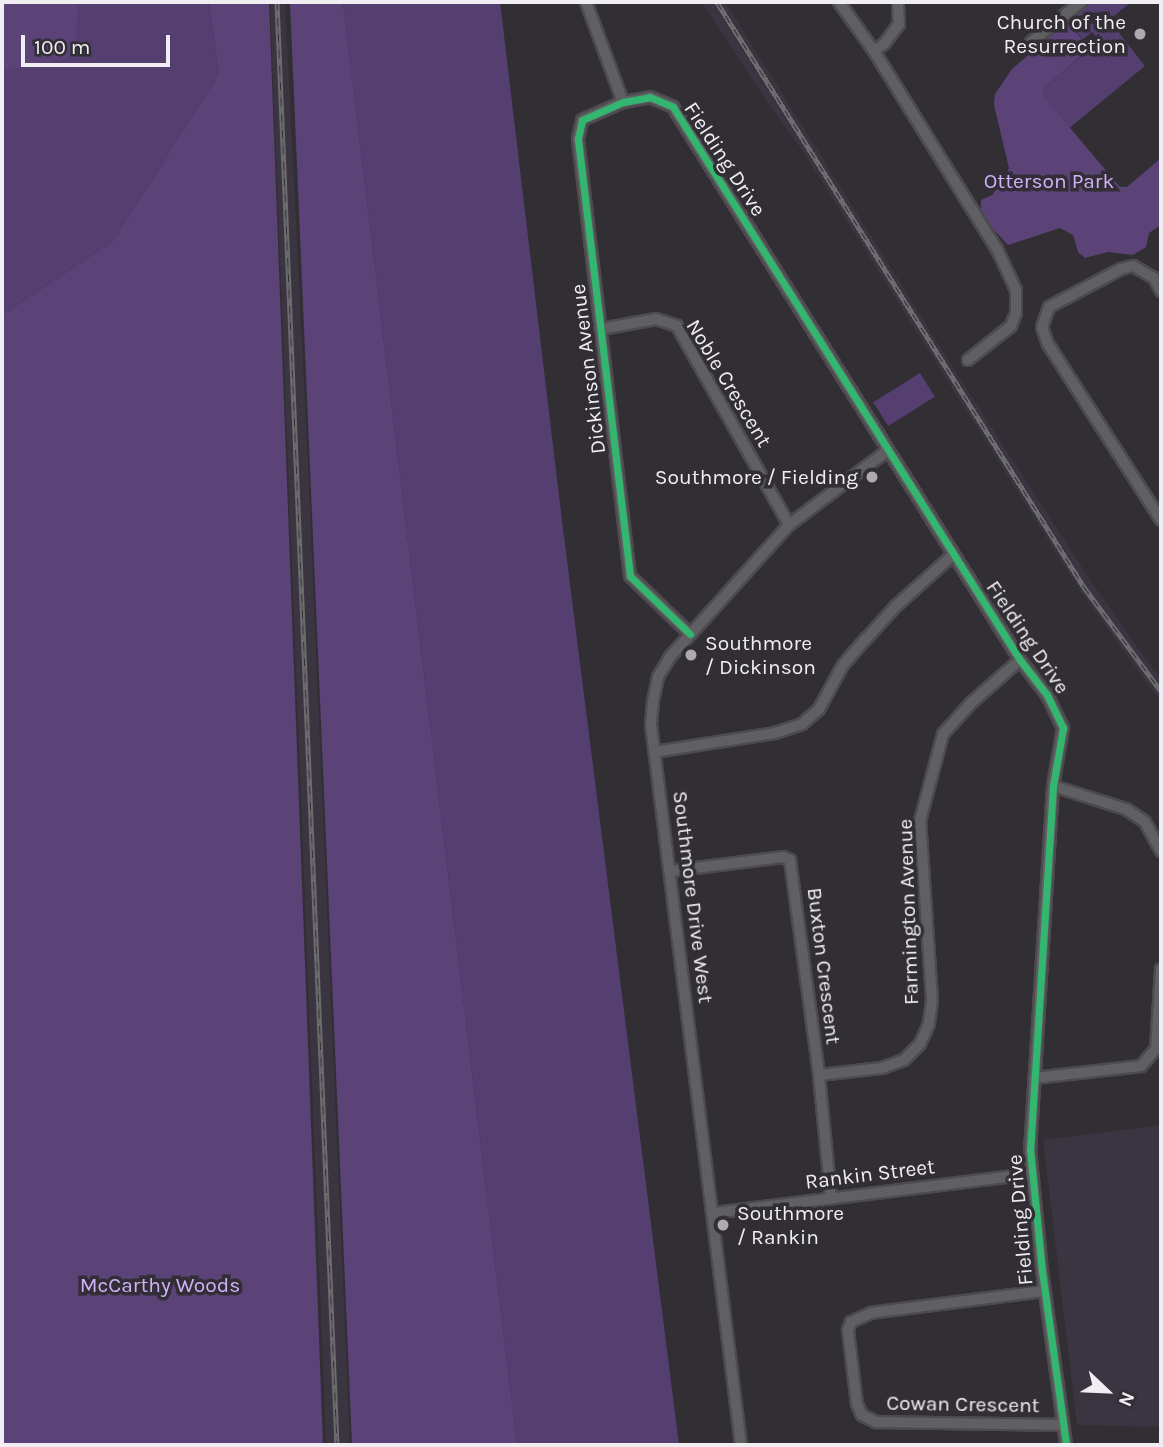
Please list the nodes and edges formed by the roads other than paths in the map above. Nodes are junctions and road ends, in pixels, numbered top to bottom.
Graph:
1 (586, 2) edge
2 (839, 2) edge
3 (898, 2) edge
4 (1081, 2) edge
5 (1031, 42) dead end
6 (874, 51) junction
7 (623, 102) junction
8 (1161, 291) edge
9 (601, 329) junction
10 (968, 360) dead end
11 (888, 450) junction
12 (1161, 520) edge
13 (789, 525) junction
14 (953, 555) junction
15 (690, 634) junction
16 (1020, 660) junction
17 (654, 752) junction
18 (1053, 786) junction
19 (1161, 851) edge
20 (671, 871) junction
21 (1161, 969) edge
22 (819, 1075) junction
23 (1034, 1077) junction
24 (1032, 1174) junction
25 (831, 1198) junction
26 (713, 1213) junction
27 (1044, 1291) junction
28 (1063, 1425) junction
29 (741, 1445) edge
30 (1066, 1445) edge

1 - 7 street
2 - 6 street
3 - 6 street
4 - 5 street
6 - 10 street
7 - 9 street, Dickinson Avenue
7 - 11 street, Fielding Drive
8 - 12 street
9 - 13 street, Noble Crescent
9 - 15 street, Dickinson Avenue
11 - 13 street, Southmore Drive West
11 - 14 street, Fielding Drive
13 - 15 street, Southmore Drive West
14 - 16 street, Fielding Drive
14 - 17 street
15 - 17 street, Southmore Drive West
16 - 18 street, Fielding Drive
16 - 22 street, Farmington Avenue
17 - 20 street, Southmore Drive West
18 - 19 street
18 - 23 street, Fielding Drive
20 - 22 street, Buxton Crescent
20 - 26 street, Southmore Drive West
21 - 23 street
22 - 25 street, Buxton Crescent
23 - 24 street, Fielding Drive
24 - 25 street, Rankin Street
24 - 27 street, Fielding Drive
25 - 26 street, Rankin Street
26 - 29 street, Southmore Drive West
27 - 28 street, Fielding Drive
27 - 28 street, Cowan Crescent
28 - 30 street, Fielding Drive

